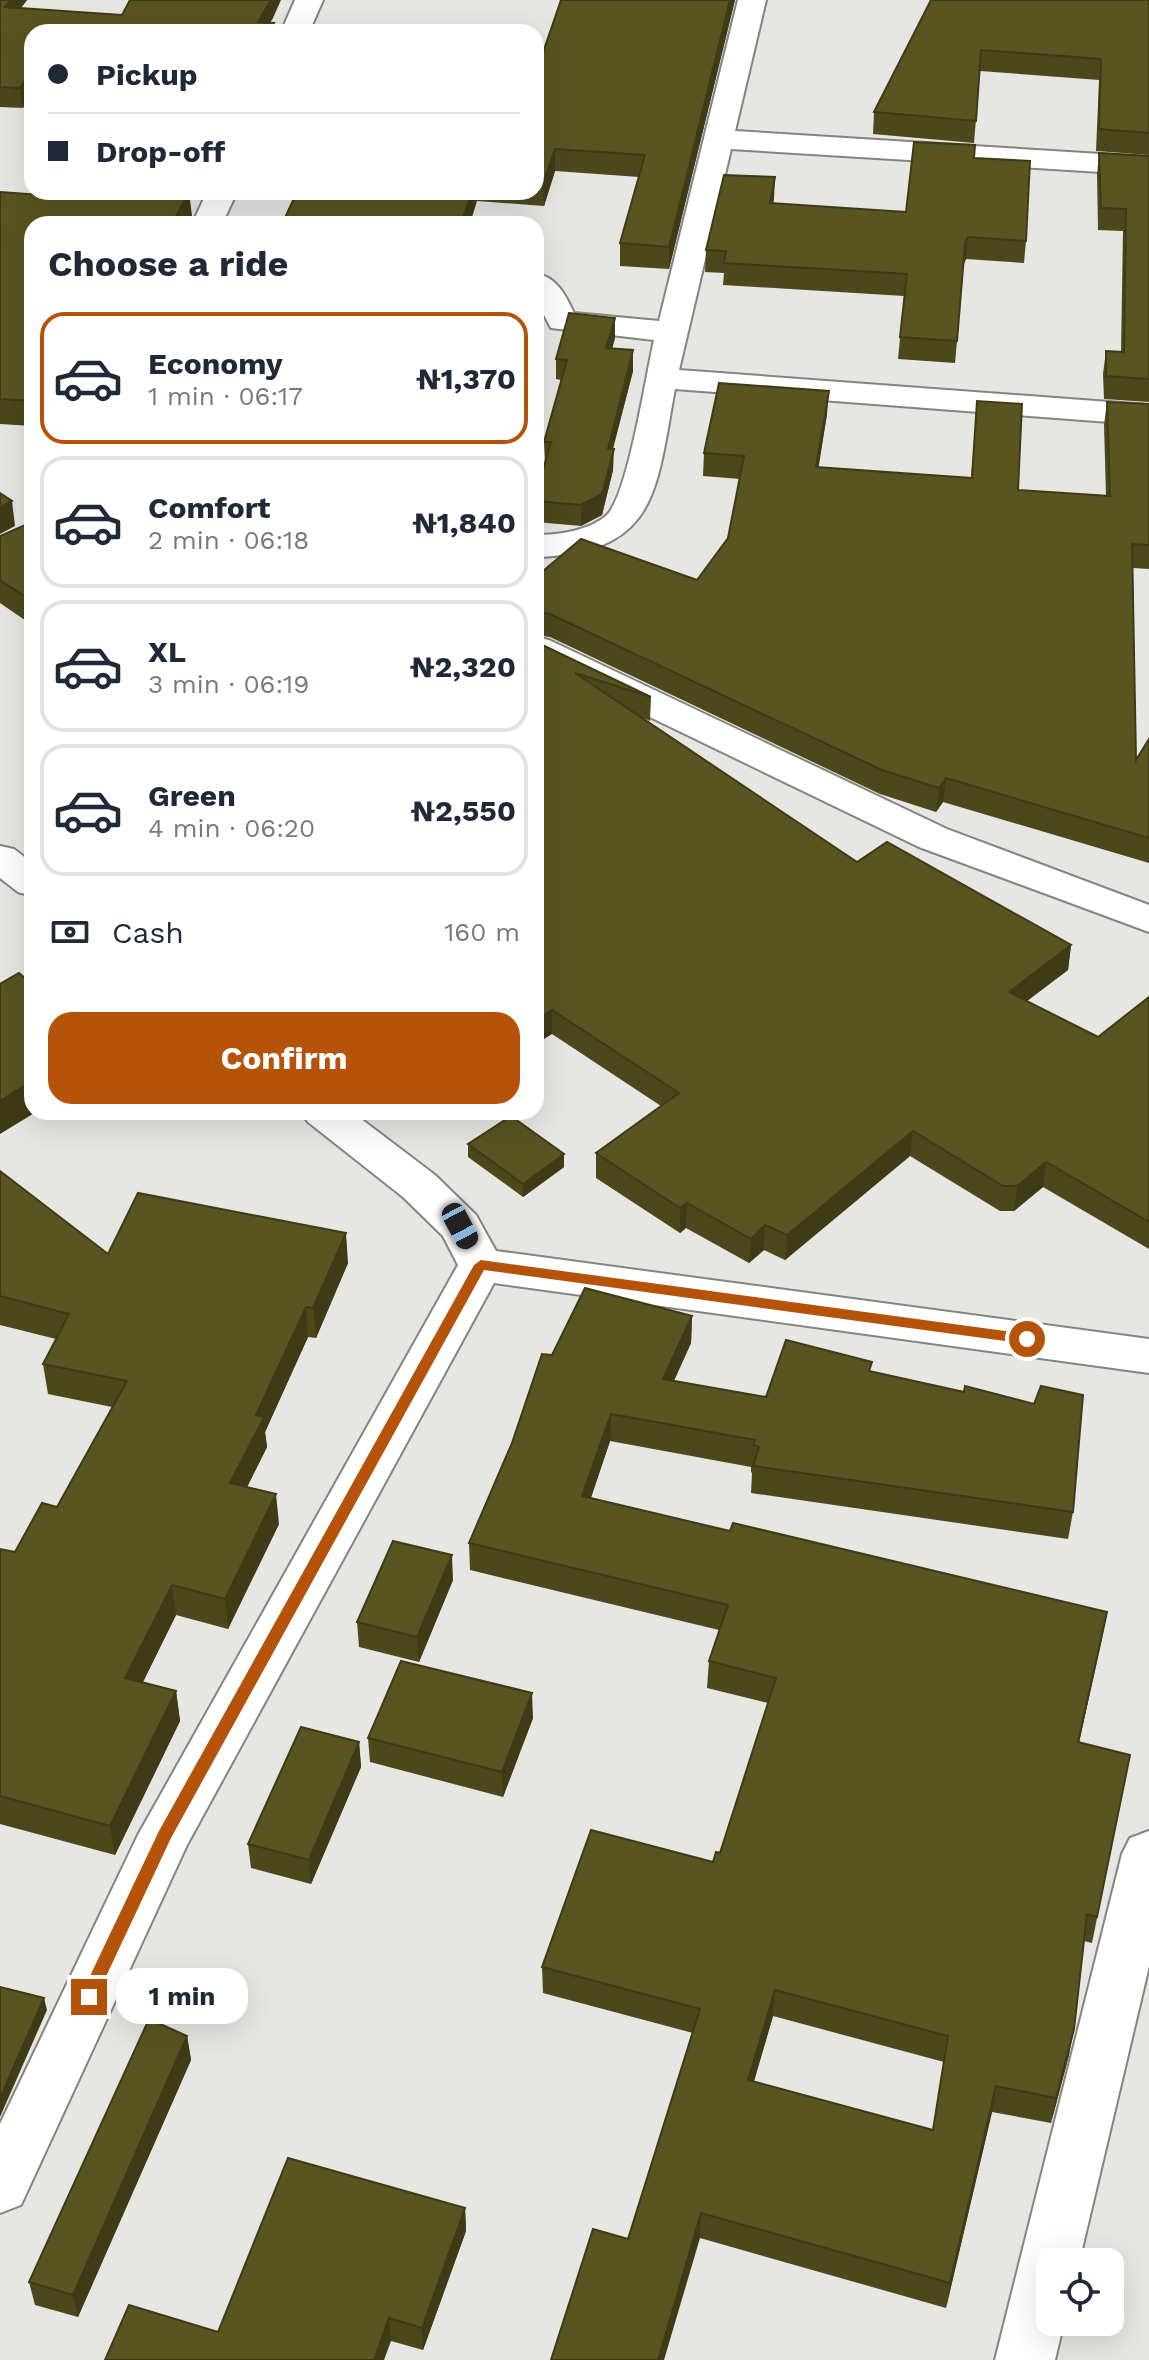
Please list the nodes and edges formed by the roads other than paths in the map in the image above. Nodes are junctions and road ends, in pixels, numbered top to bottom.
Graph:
1 (309, 0) edge
2 (752, 0) edge
3 (298, 24) edge
4 (719, 139) junction
5 (1149, 166) edge
6 (544, 289) edge
7 (672, 332) junction
8 (661, 378) junction
9 (1149, 415) edge
10 (544, 546) edge
11 (544, 652) edge
12 (0, 858) edge
13 (24, 877) edge
14 (1149, 919) edge
15 (333, 1120) edge
16 (481, 1265) junction
17 (1149, 1356) edge
18 (1149, 1854) edge
19 (0, 2186) edge
20 (1025, 2360) edge

1 - 3 street
2 - 4 street
4 - 5 street
4 - 7 street
6 - 7 street
7 - 8 street
8 - 9 street
8 - 10 street
11 - 14 street
12 - 13 street
15 - 16 street
16 - 17 street
16 - 19 street
18 - 20 street

